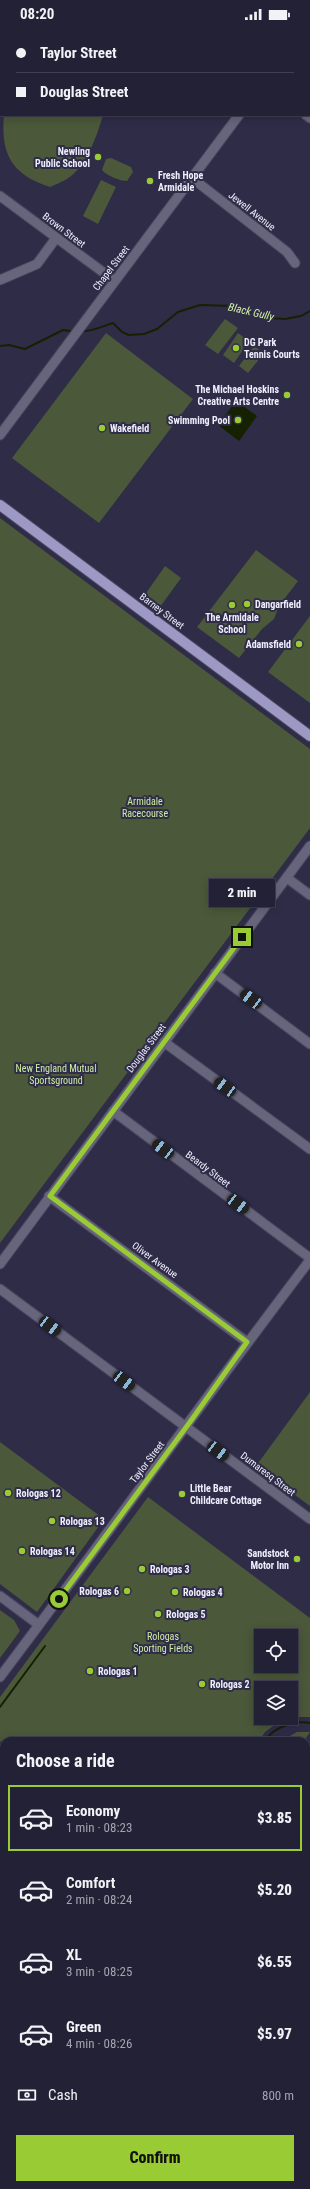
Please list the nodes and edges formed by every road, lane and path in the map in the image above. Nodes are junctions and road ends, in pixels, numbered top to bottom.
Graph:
1 (238, 116) edge
2 (192, 178) junction
3 (0, 196) edge
4 (56, 238) junction
5 (295, 263) dead end
6 (0, 280) edge
7 (115, 281) junction
8 (0, 435) edge
9 (0, 505) edge
10 (310, 736) edge
11 (310, 846) edge
12 (286, 878) junction
13 (310, 895) edge
14 (216, 973) junction
15 (164, 1042) junction
16 (310, 1044) edge
17 (113, 1111) junction
18 (310, 1149) edge
19 (50, 1196) junction
20 (310, 1259) edge
21 (0, 1264) edge
22 (0, 1289) edge
23 (247, 1342) junction
24 (186, 1427) junction
25 (310, 1519) edge
26 (0, 1596) edge
27 (39, 1625) junction
28 (0, 1677) edge

1 - 2 street, Chapel Street
2 - 5 street, Jewell Avenue
2 - 7 street, Chapel Street
3 - 4 street, Brown Street
4 - 6 street
4 - 7 street, Brown Street
7 - 8 street, Chapel Street
9 - 10 main road, Barney Street
11 - 12 street, Douglas Street
12 - 13 street
12 - 14 street, Douglas Street
14 - 15 street, Douglas Street
14 - 16 street
15 - 17 street, Douglas Street
15 - 18 street
17 - 19 street, Douglas Street
17 - 20 street, Beardy Street
19 - 21 street, Douglas Street
19 - 23 street, Oliver Avenue
20 - 23 street, Taylor Street
22 - 24 street, Dumaresq Street
23 - 24 street, Taylor Street
24 - 25 street, Dumaresq Street
24 - 27 street, Taylor Street
26 - 27 street
27 - 28 street, Taylor Street

